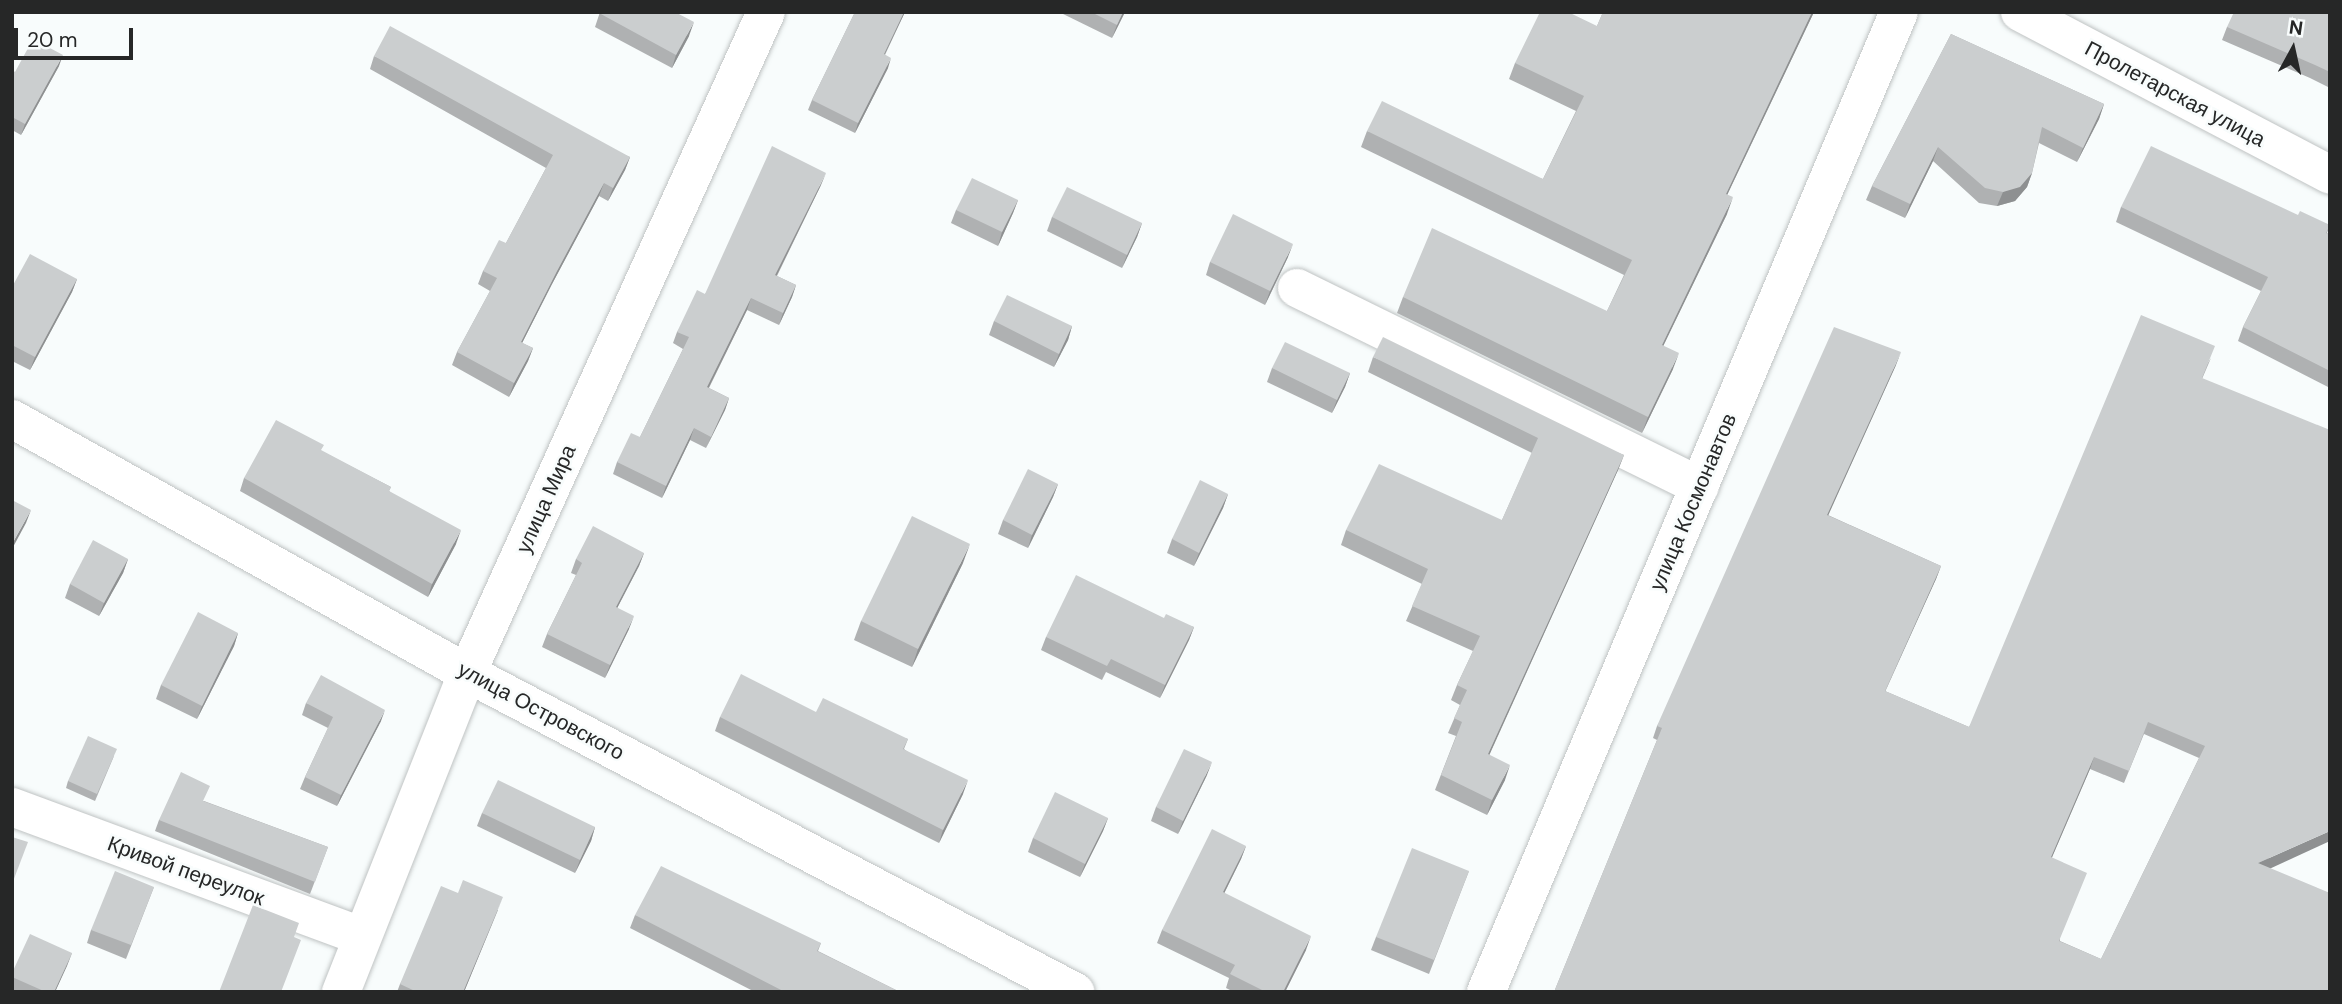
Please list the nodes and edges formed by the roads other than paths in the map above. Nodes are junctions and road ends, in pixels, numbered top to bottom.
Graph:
1 (766, 12) edge
2 (1899, 12) edge
3 (2020, 12) edge
4 (2330, 175) edge
5 (1297, 288) dead end
6 (12, 419) edge
7 (1700, 486) junction
8 (467, 673) junction
9 (12, 807) edge
10 (361, 936) junction
11 (341, 992) edge
12 (1075, 992) edge
13 (1486, 992) edge

1 - 8 street, улица Мира
2 - 7 street, улица Космонавтов
3 - 4 street, Пролетарская улица
5 - 7 street
6 - 8 street, улица Островского
7 - 13 street, улица Космонавтов
8 - 10 street, улица Мира
8 - 12 street, улица Островского
9 - 10 street, Кривой переулок
10 - 11 street, улица Мира

